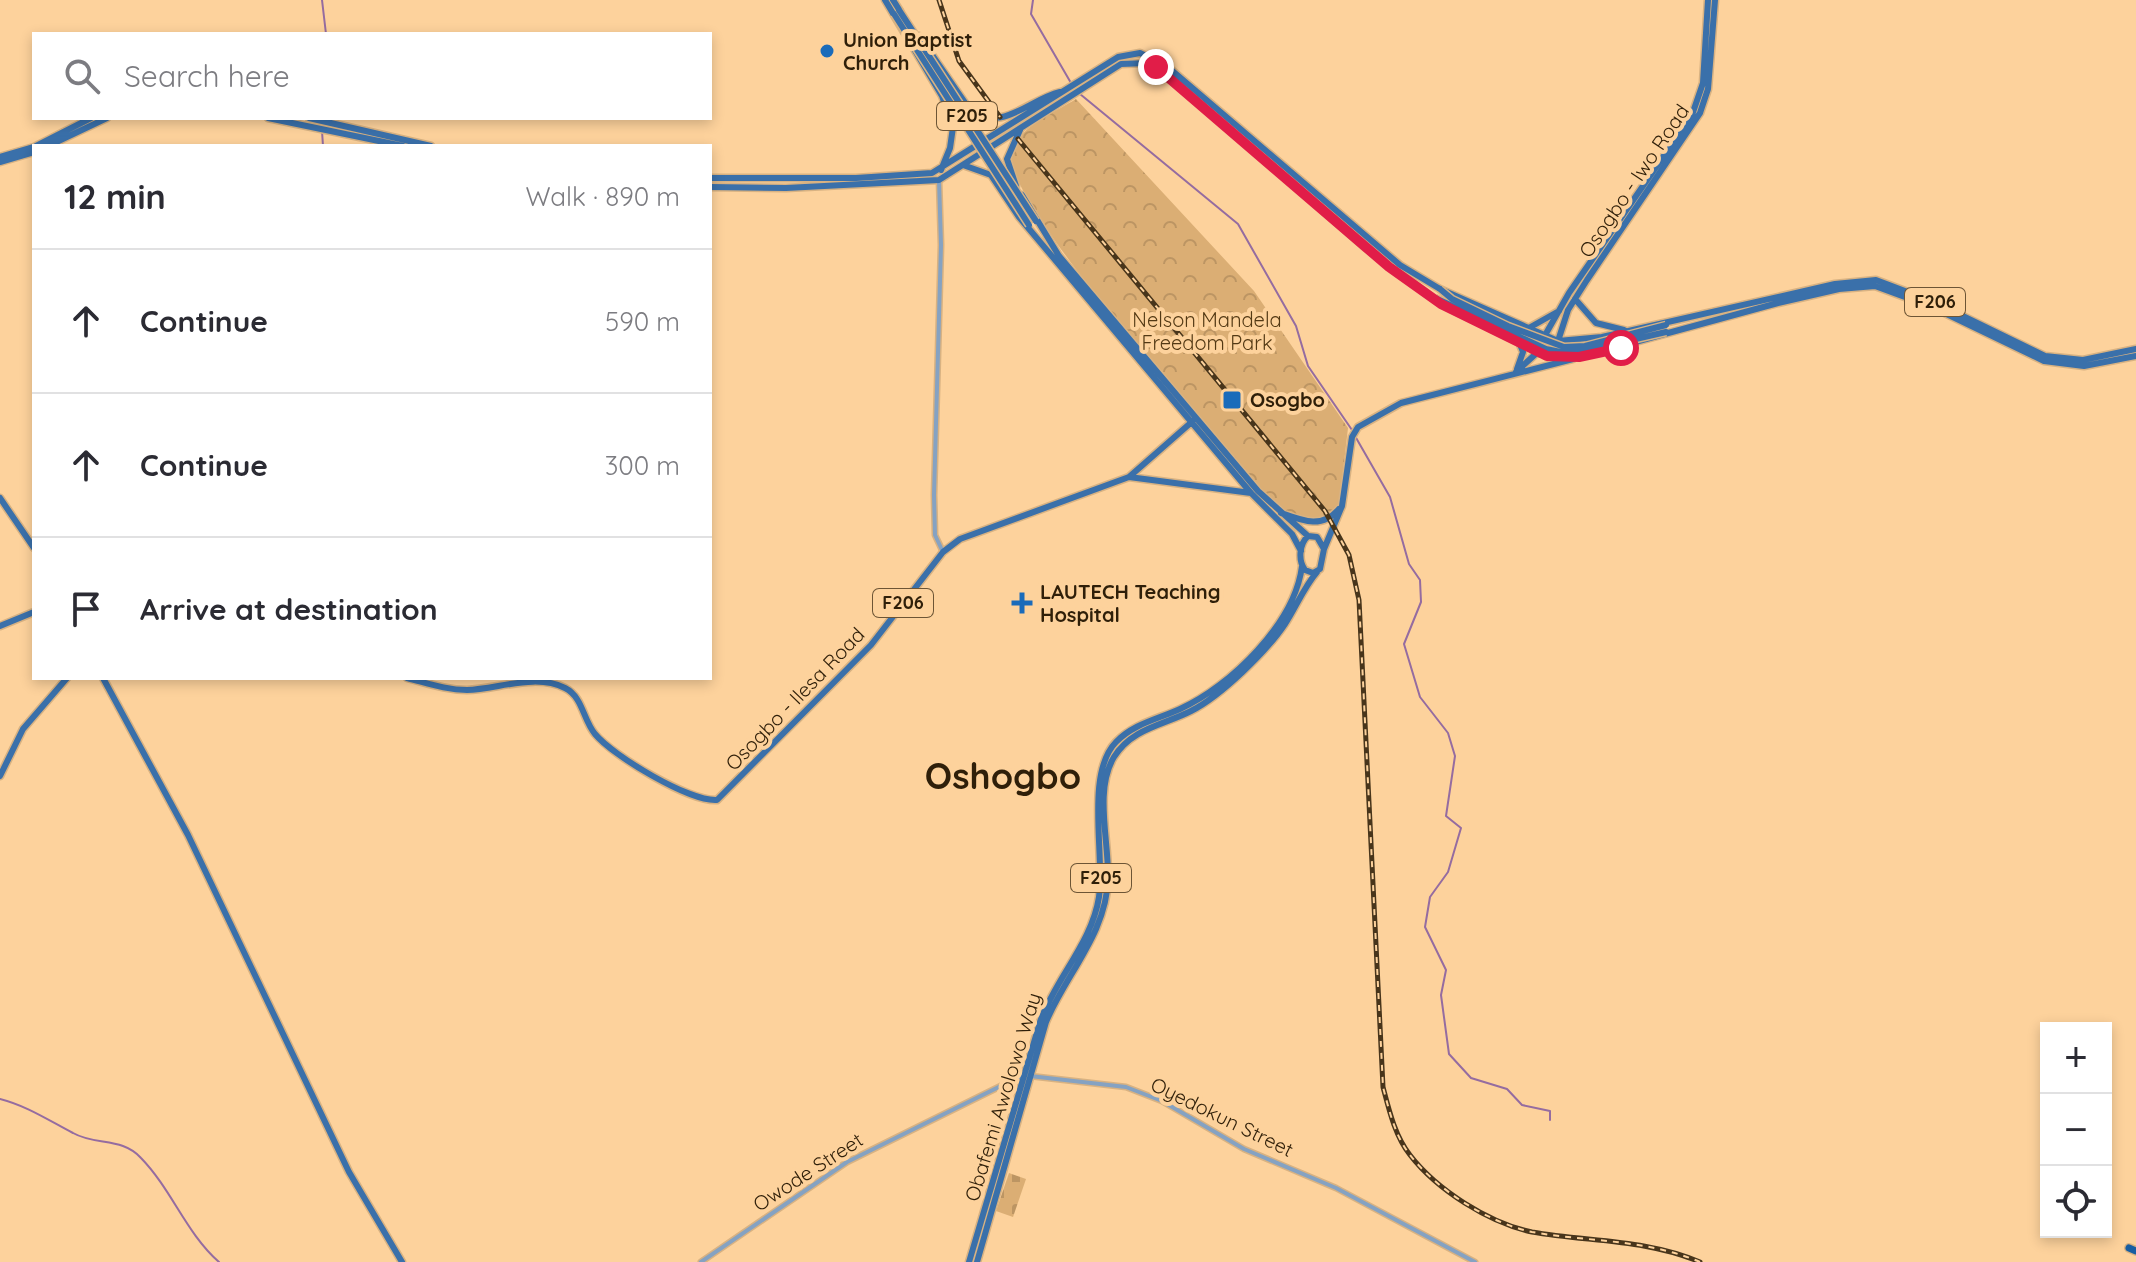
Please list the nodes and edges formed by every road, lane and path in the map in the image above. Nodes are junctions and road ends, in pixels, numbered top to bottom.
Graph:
1 (885, 0) edge
2 (893, 0) edge
3 (1708, 0) edge
4 (1715, 0) edge
5 (896, 12) junction
6 (1073, 89) junction
7 (87, 120) edge
8 (103, 120) edge
9 (312, 121) edge
10 (328, 126) junction
11 (1020, 130) junction
12 (42, 144) edge
13 (52, 144) edge
14 (396, 144) edge
15 (421, 144) edge
16 (32, 149) edge
17 (0, 160) edge
18 (963, 165) junction
19 (941, 170) junction
20 (712, 178) edge
21 (939, 180) junction
22 (712, 187) edge
23 (1309, 194) junction
24 (1342, 222) junction
25 (1033, 223) junction
26 (1440, 289) junction
27 (1435, 298) junction
28 (1575, 299) junction
29 (1559, 311) junction
30 (1666, 329) junction
31 (1530, 330) junction
32 (1627, 331) junction
33 (1545, 337) junction
34 (1522, 341) junction
35 (1558, 341) junction
36 (2136, 349) edge
37 (1540, 350) junction
38 (1555, 354) junction
39 (2136, 356) edge
40 (1579, 357) junction
41 (1551, 364) junction
42 (1516, 372) junction
43 (1195, 419) junction
44 (1129, 477) junction
45 (1251, 493) junction
46 (0, 498) edge
47 (1342, 506) junction
48 (1278, 511) junction
49 (1334, 524) junction
50 (1308, 536) junction
51 (1317, 537) junction
52 (32, 545) edge
53 (1324, 549) junction
54 (1301, 551) junction
55 (943, 552) junction
56 (1302, 566) junction
57 (1317, 572) junction
58 (32, 613) edge
59 (0, 626) edge
60 (65, 680) edge
61 (104, 680) edge
62 (416, 680) edge
63 (0, 776) edge
64 (1027, 1075) junction
65 (402, 1262) edge
66 (701, 1262) edge
67 (969, 1262) edge
68 (977, 1262) edge
69 (1475, 1262) edge

1 - 5 main road
2 - 5 main road, F205
3 - 29 main road, Osogbo - Iwo Road
4 - 28 main road, Osogbo - Iwo Road
5 - 6 main road
5 - 19 main road
5 - 25 main road, F205, bridge
6 - 11 main road
6 - 19 main road
6 - 23 main road
6 - 23 main road
7 - 12 main road
8 - 13 main road
9 - 10 main road
10 - 14 main road
10 - 15 main road
11 - 18 main road
11 - 25 main road
16 - 17 main road
18 - 21 main road
18 - 25 main road
19 - 20 main road
21 - 22 main road
21 - 55 street
23 - 24 main road
23 - 24 main road
24 - 26 main road
24 - 27 main road
25 - 43 main road, F205
26 - 30 main road, F206, bridge
26 - 31 main road
27 - 30 main road, F206, bridge
27 - 34 main road
28 - 32 main road
28 - 35 main road, Osogbo - Iwo Road
29 - 31 main road
29 - 33 main road, Osogbo - Iwo Road
30 - 32 main road
30 - 36 main road, F206
30 - 39 main road, F206
30 - 40 main road
31 - 33 main road
31 - 34 main road
32 - 35 main road
33 - 35 main road
33 - 37 main road
34 - 37 main road
34 - 42 main road
35 - 38 main road
37 - 38 main road
37 - 42 main road
38 - 40 main road
38 - 41 main road
40 - 41 main road
41 - 42 main road
42 - 47 main road
43 - 44 main road, F206
43 - 45 main road, F205
43 - 48 main road, F205
44 - 45 main road, Osogbo - Ilesa Road / F206
44 - 55 main road, Osogbo - Ilesa Road / F206
45 - 54 main road, F205
46 - 52 main road
47 - 48 main road
47 - 49 main road
48 - 50 main road, F205
49 - 51 main road
49 - 53 main road
50 - 51 main road
50 - 54 main road, F205
51 - 53 main road
53 - 57 main road, F205
54 - 56 main road, F205
55 - 62 main road, Osogbo - Ilesa Road / F206
56 - 57 main road
56 - 64 main road, Obafemi Awolowo Way / F205
57 - 64 main road, Obafemi Awolowo Way / F205
58 - 59 main road
60 - 63 main road
61 - 65 main road
64 - 66 street, Owode Street
64 - 67 main road, Obafemi Awolowo Way / F205
64 - 68 main road, Obafemi Awolowo Way / F205
64 - 69 street, Oyedokun Street

